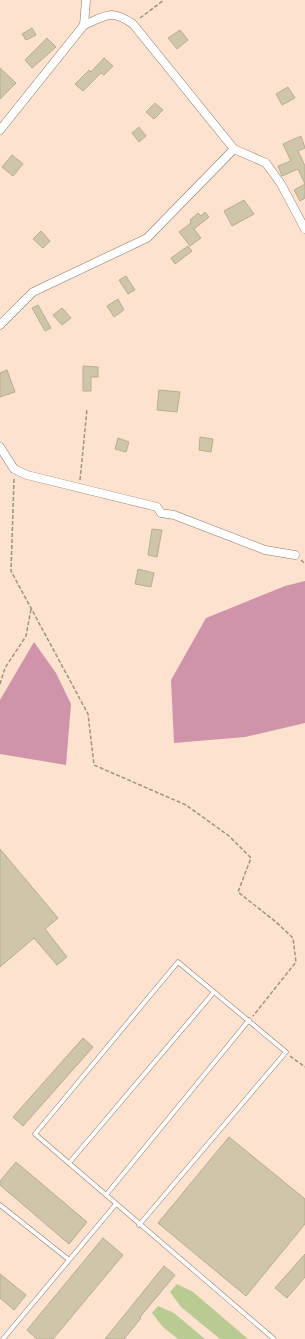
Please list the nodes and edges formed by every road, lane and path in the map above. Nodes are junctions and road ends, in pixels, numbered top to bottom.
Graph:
1 (86, 0) edge
2 (164, 0) edge
3 (133, 24) junction
4 (84, 25) junction
5 (0, 130) edge
6 (234, 149) junction
7 (305, 229) edge
8 (0, 325) edge
9 (87, 409) dead end
10 (0, 447) edge
11 (14, 469) junction
12 (80, 488) junction
13 (296, 555) dead end
14 (31, 609) junction
15 (0, 684) edge
16 (214, 992) junction
17 (249, 1020) junction
18 (286, 1052) junction
19 (305, 1067) edge
20 (69, 1163) junction
21 (106, 1195) junction
22 (116, 1204) junction
23 (0, 1205) edge
24 (139, 1225) junction
25 (68, 1260) junction
26 (3, 1339) edge
27 (274, 1339) edge

1 - 4 street
2 - 3 path
3 - 4 street
3 - 6 street
4 - 5 street
6 - 7 street
6 - 8 street
9 - 12 path
10 - 11 street
11 - 12 street
11 - 14 path
12 - 13 street
14 - 15 path
14 - 17 path
16 - 17 lane
16 - 20 lane
16 - 20 lane
17 - 18 lane
17 - 21 lane
18 - 19 path
18 - 24 lane
20 - 21 lane
21 - 22 lane
22 - 24 lane
22 - 25 lane
23 - 25 lane
24 - 27 lane
25 - 26 lane

